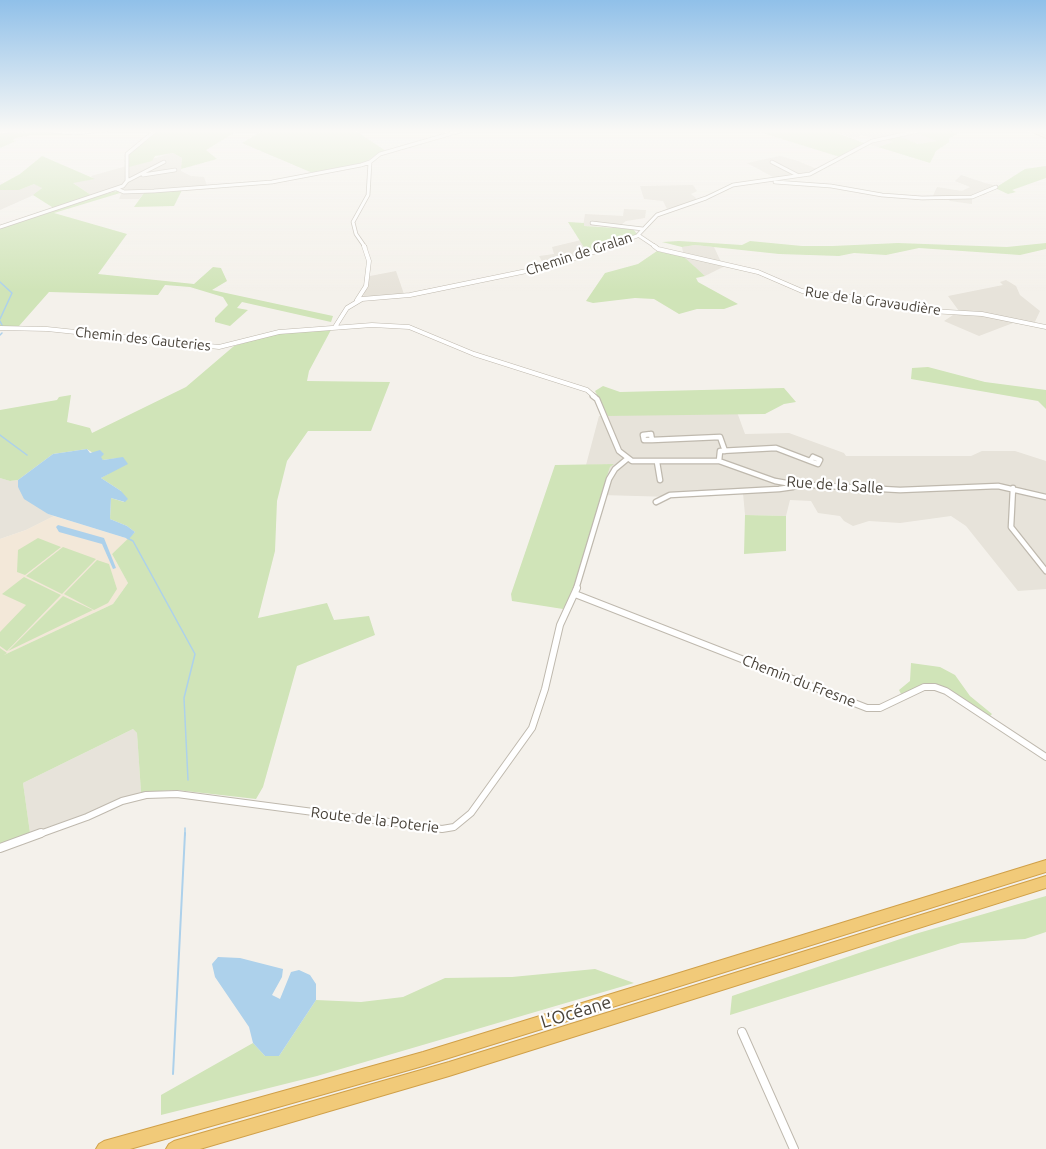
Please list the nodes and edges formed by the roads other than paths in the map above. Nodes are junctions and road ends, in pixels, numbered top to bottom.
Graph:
1 (122, 184) edge
2 (246, 184) edge
3 (369, 184) edge
4 (743, 184) edge
5 (798, 184) edge
6 (996, 187) dead end
7 (97, 189) dead end
8 (117, 189) junction
9 (105, 193) junction
10 (683, 200) dead end
11 (690, 204) junction
12 (592, 223) dead end
13 (0, 227) edge
14 (643, 229) junction
15 (638, 235) junction
16 (357, 300) junction
17 (335, 327) junction
18 (1046, 327) edge
19 (0, 328) edge
20 (652, 440) dead end
21 (725, 451) junction
22 (627, 459) junction
23 (719, 461) junction
24 (810, 461) dead end
25 (657, 462) junction
26 (660, 480) dead end
27 (792, 484) junction
28 (1013, 488) junction
29 (1046, 497) edge
30 (656, 502) dead end
31 (1046, 571) edge
32 (575, 594) junction
33 (1046, 757) edge
34 (0, 848) edge
35 (1046, 866) edge
36 (1046, 882) edge
37 (742, 1032) dead end
38 (104, 1149) edge
39 (174, 1149) edge
40 (794, 1149) edge

1 - 8 street
2 - 8 street
3 - 16 street
4 - 11 street, Chemin de Gralan
5 - 6 street
7 - 9 street
8 - 9 street
9 - 13 street
10 - 11 street
11 - 14 street, Chemin de Gralan
12 - 14 street
14 - 15 street, Chemin de Gralan
15 - 16 street, Chemin de Gralan
15 - 18 street, Rue de la Gravaudière
16 - 17 street
17 - 19 street, Chemin des Gauteries
17 - 22 street, Chemin des Gauteries
20 - 21 street
21 - 23 street
21 - 24 street
22 - 25 street, Rue de la Salle
22 - 32 street, Route de la Poterie
23 - 25 street, Rue de la Salle
23 - 27 street, Rue de la Salle
25 - 26 street
27 - 28 street, Rue de la Salle
27 - 30 street
28 - 29 street, Rue de la Salle
28 - 31 street
32 - 33 street, Chemin du Fresne
32 - 34 street, Route de la Poterie
35 - 38 highway, L’Océane
36 - 39 highway, L’Océane
37 - 40 street

